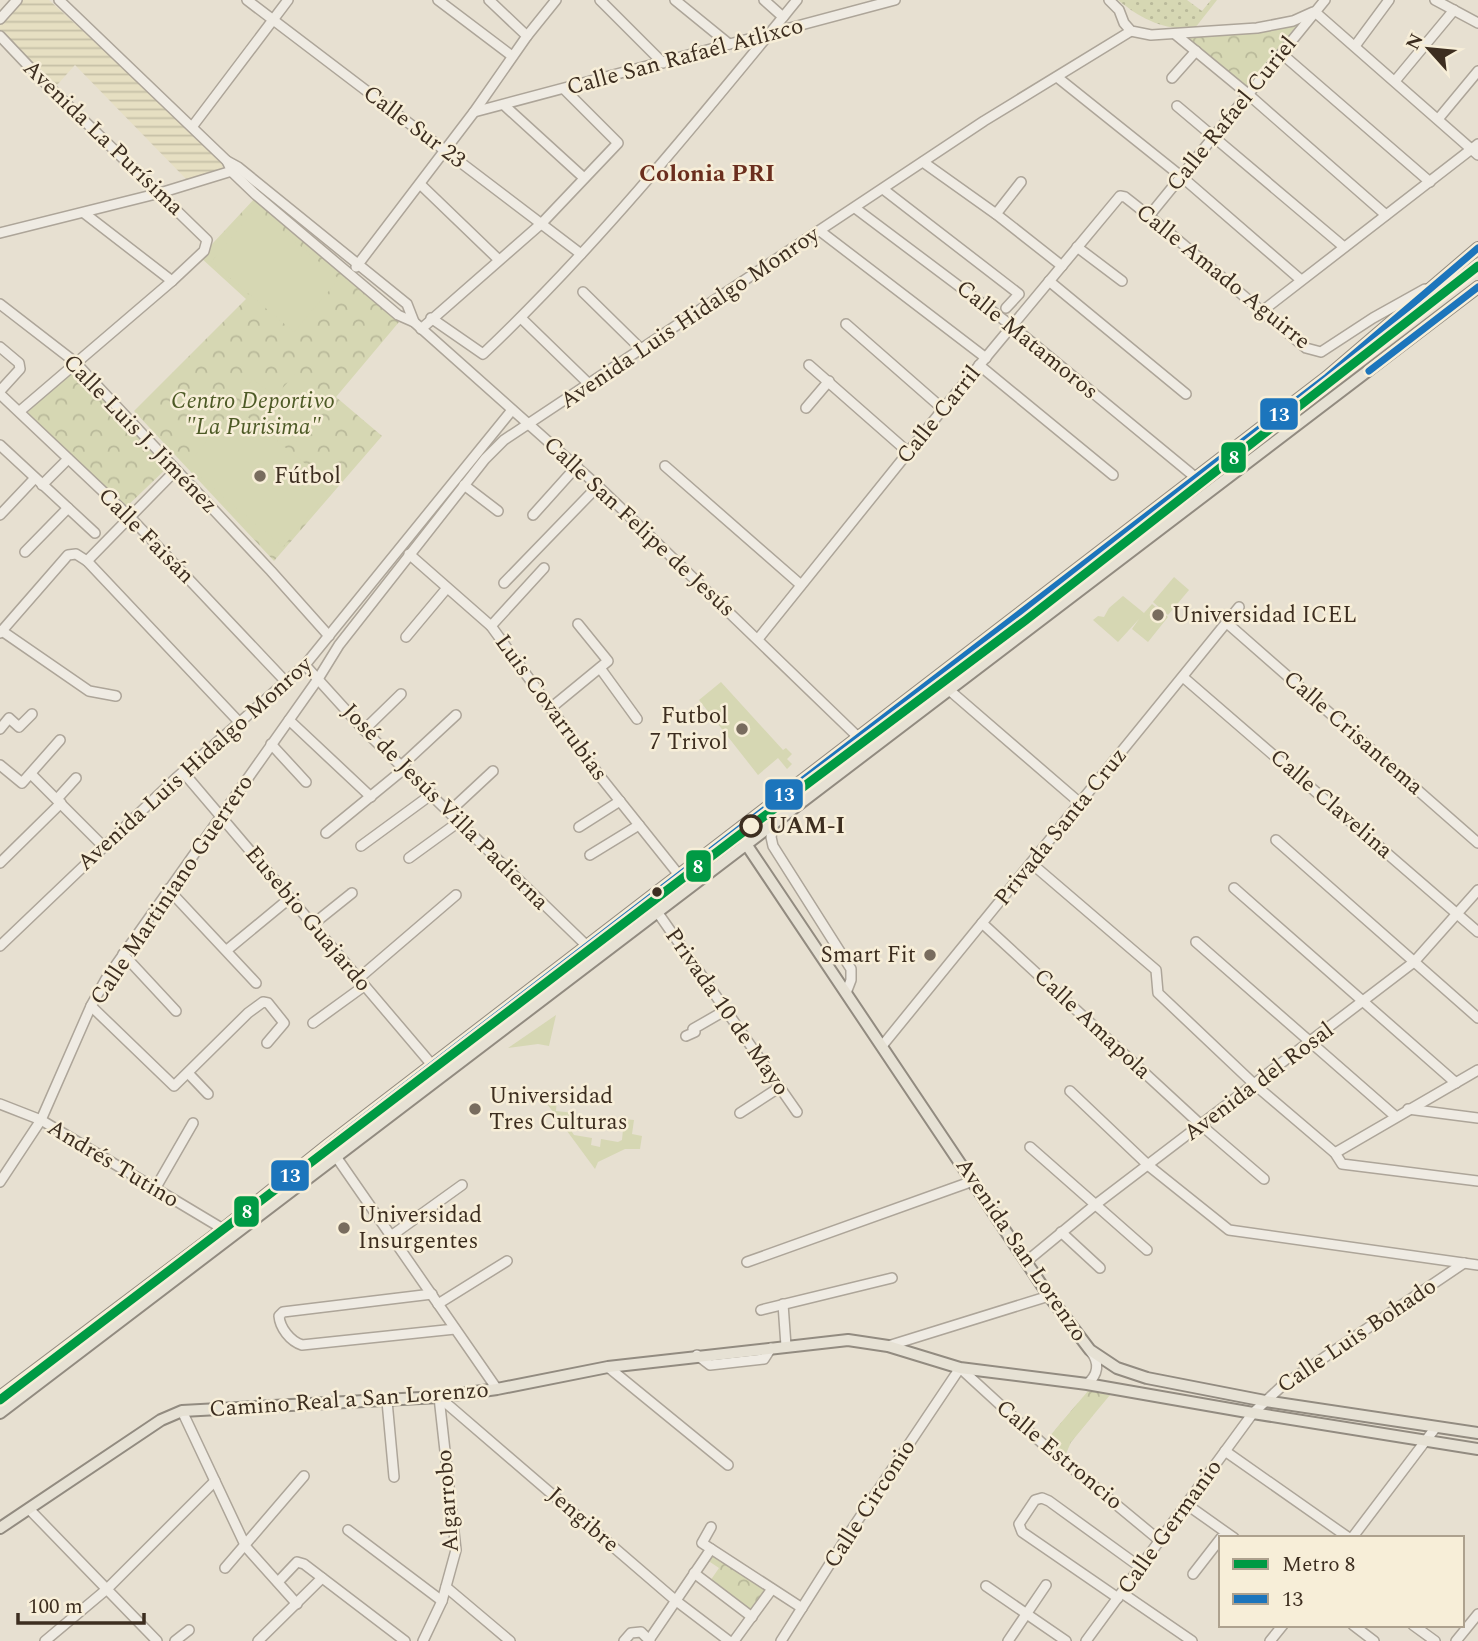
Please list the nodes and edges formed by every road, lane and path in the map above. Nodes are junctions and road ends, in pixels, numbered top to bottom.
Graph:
1 (17, 0) edge
2 (59, 0) edge
3 (247, 0) edge
4 (288, 0) edge
5 (438, 0) edge
6 (489, 0) edge
7 (556, 0) edge
8 (600, 0) edge
9 (675, 0) edge
10 (764, 0) edge
11 (797, 0) edge
12 (863, 0) edge
13 (895, 0) edge
14 (1108, 0) edge
15 (1325, 0) edge
16 (1389, 0) edge
17 (1435, 0) edge
18 (1454, 10) junction
19 (855, 11) junction
20 (1315, 12) junction
21 (783, 17) junction
22 (0, 19) edge
23 (273, 20) junction
24 (1478, 23) edge
25 (1131, 31) junction
26 (770, 34) junction
27 (1175, 34) junction
28 (0, 36) edge
29 (527, 36) junction
30 (729, 44) junction
31 (1355, 46) junction
32 (1196, 51) junction
33 (1282, 54) junction
34 (512, 57) junction
35 (663, 63) junction
36 (1478, 71) edge
37 (1057, 77) junction
38 (1172, 78) dead end
39 (1395, 81) junction
40 (564, 89) junction
41 (1249, 95) junction
42 (505, 106) junction
43 (1177, 106) dead end
44 (474, 112) junction
45 (1438, 118) junction
46 (192, 127) junction
47 (1215, 136) junction
48 (1476, 149) edge
49 (446, 150) junction
50 (923, 162) junction
51 (235, 170) junction
52 (584, 177) junction
53 (1182, 177) junction
54 (1021, 182) dead end
55 (1430, 182) junction
56 (420, 184) junction
57 (883, 189) junction
58 (160, 193) junction
59 (1125, 197) joint
60 (855, 208) junction
61 (84, 213) junction
62 (996, 214) junction
63 (1386, 215) junction
64 (1149, 216) junction
65 (542, 223) junction
66 (820, 231) junction
67 (0, 233) edge
68 (1077, 247) junction
69 (1344, 247) junction
70 (1478, 248) edge
71 (581, 254) junction
72 (499, 260) junction
73 (358, 264) junction
74 (1062, 266) junction
75 (351, 273) junction
76 (1301, 280) junction
77 (172, 281) junction
78 (1049, 281) junction
79 (1122, 281) dead end
80 (1431, 286) junction
81 (1478, 287) edge
82 (583, 292) dead end
83 (0, 304) edge
84 (1006, 308) dead end
85 (1261, 312) junction
86 (431, 318) junction
87 (521, 318) junction
88 (846, 324) dead end
89 (418, 326) junction
90 (1012, 326) junction
91 (0, 347) edge
92 (640, 348) junction
93 (75, 362) junction
94 (982, 362) junction
95 (809, 365) dead end
96 (829, 382) junction
97 (590, 385) junction
98 (0, 392) edge
99 (1186, 394) dead end
100 (1295, 401) junction
101 (806, 408) dead end
102 (943, 409) junction
103 (512, 410) junction
104 (20, 411) junction
105 (1308, 418) junction
106 (528, 424) junction
107 (2, 450) edge
108 (908, 452) junction
109 (68, 459) junction
110 (577, 466) junction
111 (665, 466) dead end
112 (175, 471) junction
113 (1113, 475) dead end
114 (1195, 478) junction
115 (39, 481) junction
116 (464, 485) junction
117 (598, 486) junction
118 (68, 508) junction
119 (498, 511) dead end
120 (533, 514) dead end
121 (0, 515) edge
122 (130, 517) junction
123 (95, 533) dead end
124 (25, 552) dead end
125 (410, 554) junction
126 (87, 561) junction
127 (544, 568) dead end
128 (504, 583) dead end
129 (801, 585) junction
130 (447, 588) junction
131 (1239, 607) dead end
132 (1227, 623) junction
133 (578, 624) dead end
134 (491, 626) junction
135 (1, 632) edge
136 (329, 636) junction
137 (406, 638) dead end
138 (758, 639) junction
139 (305, 665) junction
140 (600, 668) junction
141 (1183, 677) junction
142 (318, 679) junction
143 (287, 683) junction
144 (948, 690) junction
145 (401, 694) dead end
146 (116, 696) dead end
147 (552, 707) junction
148 (32, 714) dead end
149 (456, 715) dead end
150 (637, 719) dead end
151 (289, 720) junction
152 (240, 723) junction
153 (0, 729) edge
154 (364, 730) junction
155 (858, 737) junction
156 (60, 740) dead end
157 (271, 744) junction
158 (0, 765) edge
159 (403, 767) junction
160 (493, 771) dead end
161 (183, 772) junction
162 (31, 774) junction
163 (76, 778) dead end
164 (306, 782) dead end
165 (432, 794) junction
166 (371, 797) junction
167 (59, 801) junction
168 (620, 801) junction
169 (1080, 803) junction
170 (83, 807) dead end
171 (450, 811) junction
172 (75, 817) junction
173 (221, 817) junction
174 (460, 821) junction
175 (774, 823) junction
176 (639, 825) junction
177 (579, 827) dead end
178 (736, 831) junction
179 (326, 833) dead end
180 (1276, 841) dead end
181 (1478, 843) edge
182 (747, 845) junction
183 (103, 846) junction
184 (361, 846) dead end
185 (590, 855) dead end
186 (410, 858) dead end
187 (0, 863) edge
188 (1031, 863) junction
189 (679, 875) junction
190 (1234, 888) dead end
191 (168, 889) junction
192 (1478, 890) edge
193 (352, 893) dead end
194 (456, 895) dead end
195 (290, 898) junction
196 (658, 913) junction
197 (1458, 913) junction
198 (982, 923) junction
199 (312, 925) junction
200 (1478, 932) edge
201 (1196, 942) dead end
202 (0, 946) edge
203 (587, 946) junction
204 (227, 950) junction
205 (122, 954) junction
206 (1414, 962) junction
207 (361, 983) junction
208 (256, 984) dead end
209 (846, 993) junction
210 (1363, 1003) junction
211 (91, 1006) junction
212 (726, 1010) junction
213 (176, 1011) dead end
214 (1478, 1018) edge
215 (313, 1023) dead end
216 (686, 1036) dead end
217 (267, 1043) dead end
218 (1310, 1044) junction
219 (882, 1046) junction
220 (433, 1066) junction
221 (1478, 1070) edge
222 (188, 1073) junction
223 (1456, 1083) junction
224 (1254, 1084) junction
225 (779, 1087) junction
226 (1070, 1091) dead end
227 (208, 1094) dead end
228 (0, 1104) edge
229 (1409, 1109) junction
230 (797, 1112) dead end
231 (740, 1113) dead end
232 (1395, 1116) junction
233 (1478, 1118) edge
234 (41, 1121) junction
235 (193, 1123) dead end
236 (1201, 1125) junction
237 (328, 1145) junction
238 (1030, 1147) dead end
239 (1335, 1153) junction
240 (336, 1157) junction
241 (1149, 1166) junction
242 (1265, 1179) dead end
243 (973, 1181) junction
244 (1478, 1181) edge
245 (0, 1182) edge
246 (462, 1185) dead end
247 (155, 1189) junction
248 (1095, 1205) junction
249 (223, 1229) junction
250 (1061, 1233) junction
251 (391, 1236) junction
252 (1147, 1250) dead end
253 (507, 1261) dead end
254 (1027, 1261) junction
255 (747, 1262) dead end
256 (1464, 1263) junction
257 (1478, 1265) edge
258 (1100, 1268) dead end
259 (892, 1278) dead end
260 (432, 1294) junction
261 (1049, 1296) junction
262 (438, 1304) junction
263 (783, 1304) junction
264 (761, 1310) dead end
265 (455, 1329) junction
266 (786, 1346) junction
267 (888, 1346) junction
268 (1090, 1350) junction
269 (608, 1367) junction
270 (960, 1368) junction
271 (1087, 1384) junction
272 (497, 1389) junction
273 (0, 1397) edge
274 (439, 1397) junction
275 (387, 1401) junction
276 (1265, 1401) junction
277 (182, 1411) junction
278 (0, 1413) edge
279 (1253, 1413) junction
280 (1385, 1419) junction
281 (1436, 1427) junction
282 (1478, 1433) edge
283 (1383, 1434) junction
284 (1425, 1440) junction
285 (1478, 1449) edge
286 (1225, 1451) junction
287 (728, 1465) dead end
288 (304, 1476) dead end
289 (394, 1477) dead end
290 (215, 1481) junction
291 (1186, 1504) junction
292 (29, 1509) junction
293 (711, 1527) dead end
294 (0, 1528) edge
295 (348, 1531) dead end
296 (1225, 1536) edge
297 (1347, 1536) edge
298 (1352, 1536) edge
299 (1160, 1540) junction
300 (1219, 1543) edge
301 (246, 1547) junction
302 (711, 1549) junction
303 (1140, 1567) junction
304 (225, 1568) dead end
305 (694, 1573) junction
306 (1193, 1574) dead end
307 (322, 1578) junction
308 (278, 1582) junction
309 (1046, 1585) dead end
310 (986, 1586) dead end
311 (446, 1587) junction
312 (772, 1589) junction
313 (107, 1590) junction
314 (1120, 1596) junction
315 (675, 1600) junction
316 (442, 1601) junction
317 (297, 1604) junction
318 (802, 1608) junction
319 (1026, 1614) junction
320 (1478, 1614) edge
321 (752, 1617) junction
322 (1356, 1627) edge
323 (1416, 1627) edge
324 (188, 1630) dead end
325 (785, 1640) edge
326 (46, 1641) edge
327 (157, 1641) edge
328 (175, 1641) edge
329 (258, 1641) edge
330 (405, 1641) edge
331 (423, 1641) edge
332 (510, 1641) edge
333 (624, 1641) edge
334 (649, 1641) edge
335 (729, 1641) edge
336 (734, 1641) edge
337 (1008, 1641) edge
338 (1066, 1641) edge
339 (1086, 1641) edge
340 (1192, 1641) edge
341 (1374, 1641) edge
342 (1435, 1641) edge
343 (1456, 1641) edge

1 - 22 street
2 - 46 street
3 - 23 street, Calle Sur 23
4 - 23 street
5 - 34 street
6 - 29 street
7 - 29 street
8 - 35 street
9 - 30 street
10 - 21 street
11 - 21 street
12 - 19 street
13 - 19 street, Calle San Rafaél Atlixco
14 - 25 street
15 - 20 street, Calle Rafael Curiel
16 - 31 street
17 - 18 street
18 - 24 street
18 - 39 street
19 - 26 street, Calle San Rafaél Atlixco
20 - 27 street
20 - 31 street
20 - 33 street, Calle Rafael Curiel
21 - 26 street
23 - 46 street
23 - 49 street, Calle Sur 23
25 - 27 street
25 - 37 street, Avenida Luis Hidalgo Monroy
26 - 30 street, Calle San Rafaél Atlixco
26 - 71 street
27 - 32 street
28 - 58 street, Avenida La Purísima
29 - 34 street
30 - 35 street, Calle San Rafaél Atlixco
31 - 39 street
32 - 38 street
32 - 41 street
33 - 41 street, Calle Rafael Curiel
33 - 55 street
34 - 44 street
35 - 40 street, Calle San Rafaél Atlixco
36 - 45 street
37 - 50 street, Avenida Luis Hidalgo Monroy
37 - 53 street
39 - 45 street
40 - 42 street, Calle San Rafaél Atlixco
40 - 52 street
41 - 47 street, Calle Rafael Curiel
41 - 63 street
42 - 44 street, Calle San Rafaél Atlixco
42 - 52 street
43 - 47 street
44 - 49 street
45 - 48 street
46 - 51 street
47 - 53 street, Calle Rafael Curiel
47 - 69 street
48 - 55 street
49 - 56 street
49 - 65 street, Calle Sur 23
50 - 57 street, Avenida Luis Hidalgo Monroy
50 - 62 street
51 - 58 street
51 - 73 street, Calle San Felipe de Jesús
51 - 75 street, Calle San Felipe de Jesús
52 - 65 street
53 - 64 street, Calle Rafael Curiel
53 - 76 street
54 - 62 street
55 - 63 street
56 - 72 street
56 - 73 street
57 - 60 street, Avenida Luis Hidalgo Monroy
57 - 84 street
58 - 61 street
58 - 77 street, Avenida La Purísima
59 - 64 street, Calle Amado Aguirre
59 - 68 street, Calle Carril
60 - 66 street, Avenida Luis Hidalgo Monroy
60 - 90 street, Calle Matamoros
61 - 67 street
61 - 77 street
62 - 74 street
63 - 69 street
64 - 85 street, Calle Amado Aguirre
65 - 71 street, Calle Sur 23
65 - 72 street
66 - 92 street, Avenida Luis Hidalgo Monroy
66 - 94 street
68 - 74 street, Calle Carril
68 - 79 street
69 - 76 street
70 - 80 main road
71 - 87 street
72 - 86 street
73 - 75 street
73 - 89 street, Calle San Felipe de Jesús
74 - 78 street, Calle Carril
75 - 89 street, Calle San Felipe de Jesús
76 - 85 street
77 - 93 street
78 - 90 street, Calle Carril
78 - 99 street
80 - 85 street, Calle Amado Aguirre
80 - 100 main road
81 - 105 main road
82 - 92 street
83 - 93 street, Calle Luis J. Jiménez
86 - 87 street
86 - 89 street
87 - 97 street
88 - 102 street
89 - 103 street, Calle San Felipe de Jesús
90 - 94 street, Calle Carril
90 - 114 street, Calle Matamoros
91 - 98 street
92 - 97 street, Avenida Luis Hidalgo Monroy
93 - 104 street
93 - 112 street, Calle Luis J. Jiménez
94 - 102 street, Calle Carril
94 - 113 street
95 - 96 street
96 - 101 street
96 - 108 street
97 - 106 street, Avenida Luis Hidalgo Monroy
98 - 104 street, Calle Faisán
100 - 105 main road
100 - 114 main road
102 - 108 street, Calle Carril
103 - 106 street, Calle San Felipe de Jesús
103 - 136 street, Avenida Luis Hidalgo Monroy
104 - 109 street, Calle Faisán
105 - 144 main road
106 - 110 street, Calle San Felipe de Jesús
106 - 116 street, Avenida Luis Hidalgo Monroy
107 - 115 street
108 - 129 street, Calle Carril
109 - 115 street
109 - 122 street, Calle Faisán
110 - 117 street, Calle San Felipe de Jesús
110 - 120 street
111 - 129 street
112 - 122 street
112 - 136 street, Calle Luis J. Jiménez
114 - 155 main road
115 - 118 street
115 - 121 street
116 - 119 street
116 - 125 street, Avenida Luis Hidalgo Monroy
117 - 128 street
117 - 138 street, Calle San Felipe de Jesús
118 - 123 street
118 - 124 street
122 - 126 street
122 - 143 street, Calle Faisán
125 - 130 street, Luis Covarrubias
125 - 142 street, Avenida Luis Hidalgo Monroy
126 - 135 street
126 - 152 street
127 - 134 street
129 - 138 street, Calle Carril
130 - 134 street, Luis Covarrubias
130 - 137 street
131 - 132 street, Privada Santa Cruz
132 - 141 street, Privada Santa Cruz
132 - 181 street, Calle Crisantema
133 - 140 street
134 - 147 street, Luis Covarrubias
135 - 146 street
136 - 139 street, Avenida Luis Hidalgo Monroy
138 - 155 street, Calle San Felipe de Jesús
139 - 142 street, José de Jesús Villa Padierna
139 - 143 street, Avenida Luis Hidalgo Monroy
140 - 147 street
140 - 150 street
141 - 169 street, Privada Santa Cruz
141 - 197 street, Calle Clavelina
142 - 151 street, Calle Martiniano Guerrero
142 - 154 street, José de Jesús Villa Padierna
143 - 152 street, Avenida Luis Hidalgo Monroy
144 - 169 street
144 - 175 main road
145 - 154 street
147 - 168 street, Luis Covarrubias
148 - 153 street
149 - 159 street
151 - 157 street, Calle Martiniano Guerrero
151 - 166 street
152 - 161 street, Avenida Luis Hidalgo Monroy
154 - 159 street, José de Jesús Villa Padierna
155 - 178 main road
156 - 162 street
157 - 164 street
157 - 173 street, Calle Martiniano Guerrero
158 - 162 street
159 - 165 street, José de Jesús Villa Padierna
159 - 166 street
160 - 171 street
161 - 173 street, Eusebio Guajardo
161 - 183 street, Avenida Luis Hidalgo Monroy
162 - 167 street
163 - 167 street
165 - 171 street, José de Jesús Villa Padierna
165 - 184 street
166 - 179 street
167 - 172 street
167 - 187 street
168 - 176 street, Luis Covarrubias
168 - 177 street
169 - 188 street, Privada Santa Cruz
170 - 172 street
171 - 174 street, José de Jesús Villa Padierna
172 - 183 street
173 - 191 street, Calle Martiniano Guerrero
173 - 195 street, Eusebio Guajardo
174 - 186 street
174 - 203 street, José de Jesús Villa Padierna
175 - 182 main road
175 - 209 street
176 - 185 street
176 - 189 street, Luis Covarrubias
178 - 182 main road, Avenida San Lorenzo
178 - 189 main road
180 - 206 street
182 - 196 main road
182 - 209 main road, Avenida San Lorenzo
183 - 202 street, Avenida Luis Hidalgo Monroy
188 - 198 street, Privada Santa Cruz
188 - 224 street
189 - 203 main road
190 - 210 street
191 - 204 street
191 - 205 street, Calle Martiniano Guerrero
192 - 197 street, Avenida del Rosal
193 - 199 street
194 - 207 street
195 - 199 street, Eusebio Guajardo
195 - 204 street
196 - 212 street, Privada 10 de Mayo
196 - 240 main road
197 - 200 street, Calle Clavelina
197 - 206 street, Avenida del Rosal
198 - 219 street, Privada Santa Cruz
198 - 236 street, Calle Amapola
199 - 207 street, Eusebio Guajardo
201 - 218 street
203 - 220 main road
204 - 208 street
205 - 211 street, Calle Martiniano Guerrero
205 - 213 street
206 - 210 street, Avenida del Rosal
206 - 214 street
207 - 215 street
207 - 220 street, Eusebio Guajardo
209 - 219 main road, Avenida San Lorenzo
210 - 218 street, Avenida del Rosal
210 - 223 street
211 - 222 street
211 - 234 street, Calle Martiniano Guerrero
212 - 216 street
212 - 225 street, Privada 10 de Mayo
217 - 222 street
218 - 224 street, Avenida del Rosal
218 - 232 street
219 - 243 main road, Avenida San Lorenzo
220 - 237 main road
221 - 223 street
222 - 227 street
223 - 229 street
224 - 236 street, Avenida del Rosal
224 - 239 street
225 - 230 street, Privada 10 de Mayo
225 - 231 street
226 - 241 street
228 - 234 street, Andrés Tutino
229 - 232 street
229 - 233 street
232 - 239 street
234 - 245 street, Calle Martiniano Guerrero
234 - 247 street, Andrés Tutino
235 - 247 street
236 - 241 street, Avenida del Rosal
236 - 242 street, Calle Amapola
237 - 240 street
237 - 249 main road
238 - 248 street
239 - 244 street
240 - 251 street
240 - 278 main road
241 - 248 street, Avenida del Rosal
241 - 256 street
243 - 254 main road, Avenida San Lorenzo
243 - 255 street
246 - 251 street
247 - 249 street, Andrés Tutino
248 - 250 street, Avenida del Rosal
248 - 252 street
249 - 273 main road
250 - 254 street, Avenida del Rosal
250 - 258 street
251 - 260 street
253 - 262 street
254 - 261 main road, Avenida San Lorenzo
256 - 257 street
256 - 276 street, Calle Luis Bohado
259 - 263 street
260 - 262 street
260 - 265 street
261 - 267 street
261 - 268 main road, Avenida San Lorenzo
262 - 265 street
263 - 264 street
263 - 266 street
265 - 272 street
266 - 267 main road, Camino Real a San Lorenzo
266 - 269 main road, Camino Real a San Lorenzo
267 - 270 main road, Camino Real a San Lorenzo
268 - 271 street
268 - 276 main road, Avenida San Lorenzo
269 - 272 main road, Camino Real a San Lorenzo
269 - 287 street
270 - 271 main road, Camino Real a San Lorenzo
270 - 299 street, Calle Estroncio
270 - 318 street, Calle Circonio
271 - 279 main road
272 - 274 main road, Camino Real a San Lorenzo
274 - 275 main road, Camino Real a San Lorenzo
274 - 311 street, Algarrobo
274 - 315 street, Jengibre
275 - 277 main road, Camino Real a San Lorenzo
275 - 289 street
276 - 279 street, Calle Luis Bohado
276 - 280 main road, Avenida San Lorenzo
277 - 290 street
277 - 292 main road, Camino Real a San Lorenzo
279 - 283 main road
279 - 286 street, Calle Germanio
280 - 281 main road, Avenida San Lorenzo
280 - 283 street
281 - 282 main road, Avenida San Lorenzo
281 - 284 street
283 - 284 main road
284 - 285 main road
284 - 298 street
286 - 291 street, Calle Germanio
286 - 297 street
288 - 301 street
290 - 301 street
290 - 313 street
291 - 296 street
291 - 299 street, Calle Germanio
292 - 294 main road, Camino Real a San Lorenzo
292 - 313 street
293 - 302 street
295 - 316 street
299 - 303 street, Calle Germanio
300 - 306 street
301 - 304 street
301 - 308 street
302 - 305 street
302 - 312 street
303 - 314 street, Calle Germanio
303 - 314 street
305 - 315 street
305 - 321 street
307 - 308 street
307 - 317 street
307 - 330 street
308 - 317 street
309 - 319 street
310 - 319 street
311 - 316 street, Algarrobo
311 - 332 street
312 - 318 street
312 - 321 street
313 - 326 street
313 - 327 street
314 - 339 street, Calle Germanio
314 - 340 street
315 - 334 street
315 - 335 street, Jengibre
316 - 331 street, Algarrobo
317 - 329 street
318 - 325 street, Calle Circonio
319 - 337 street
319 - 338 street
320 - 343 street
321 - 336 street
322 - 341 street
323 - 342 street
324 - 328 street
333 - 334 street

